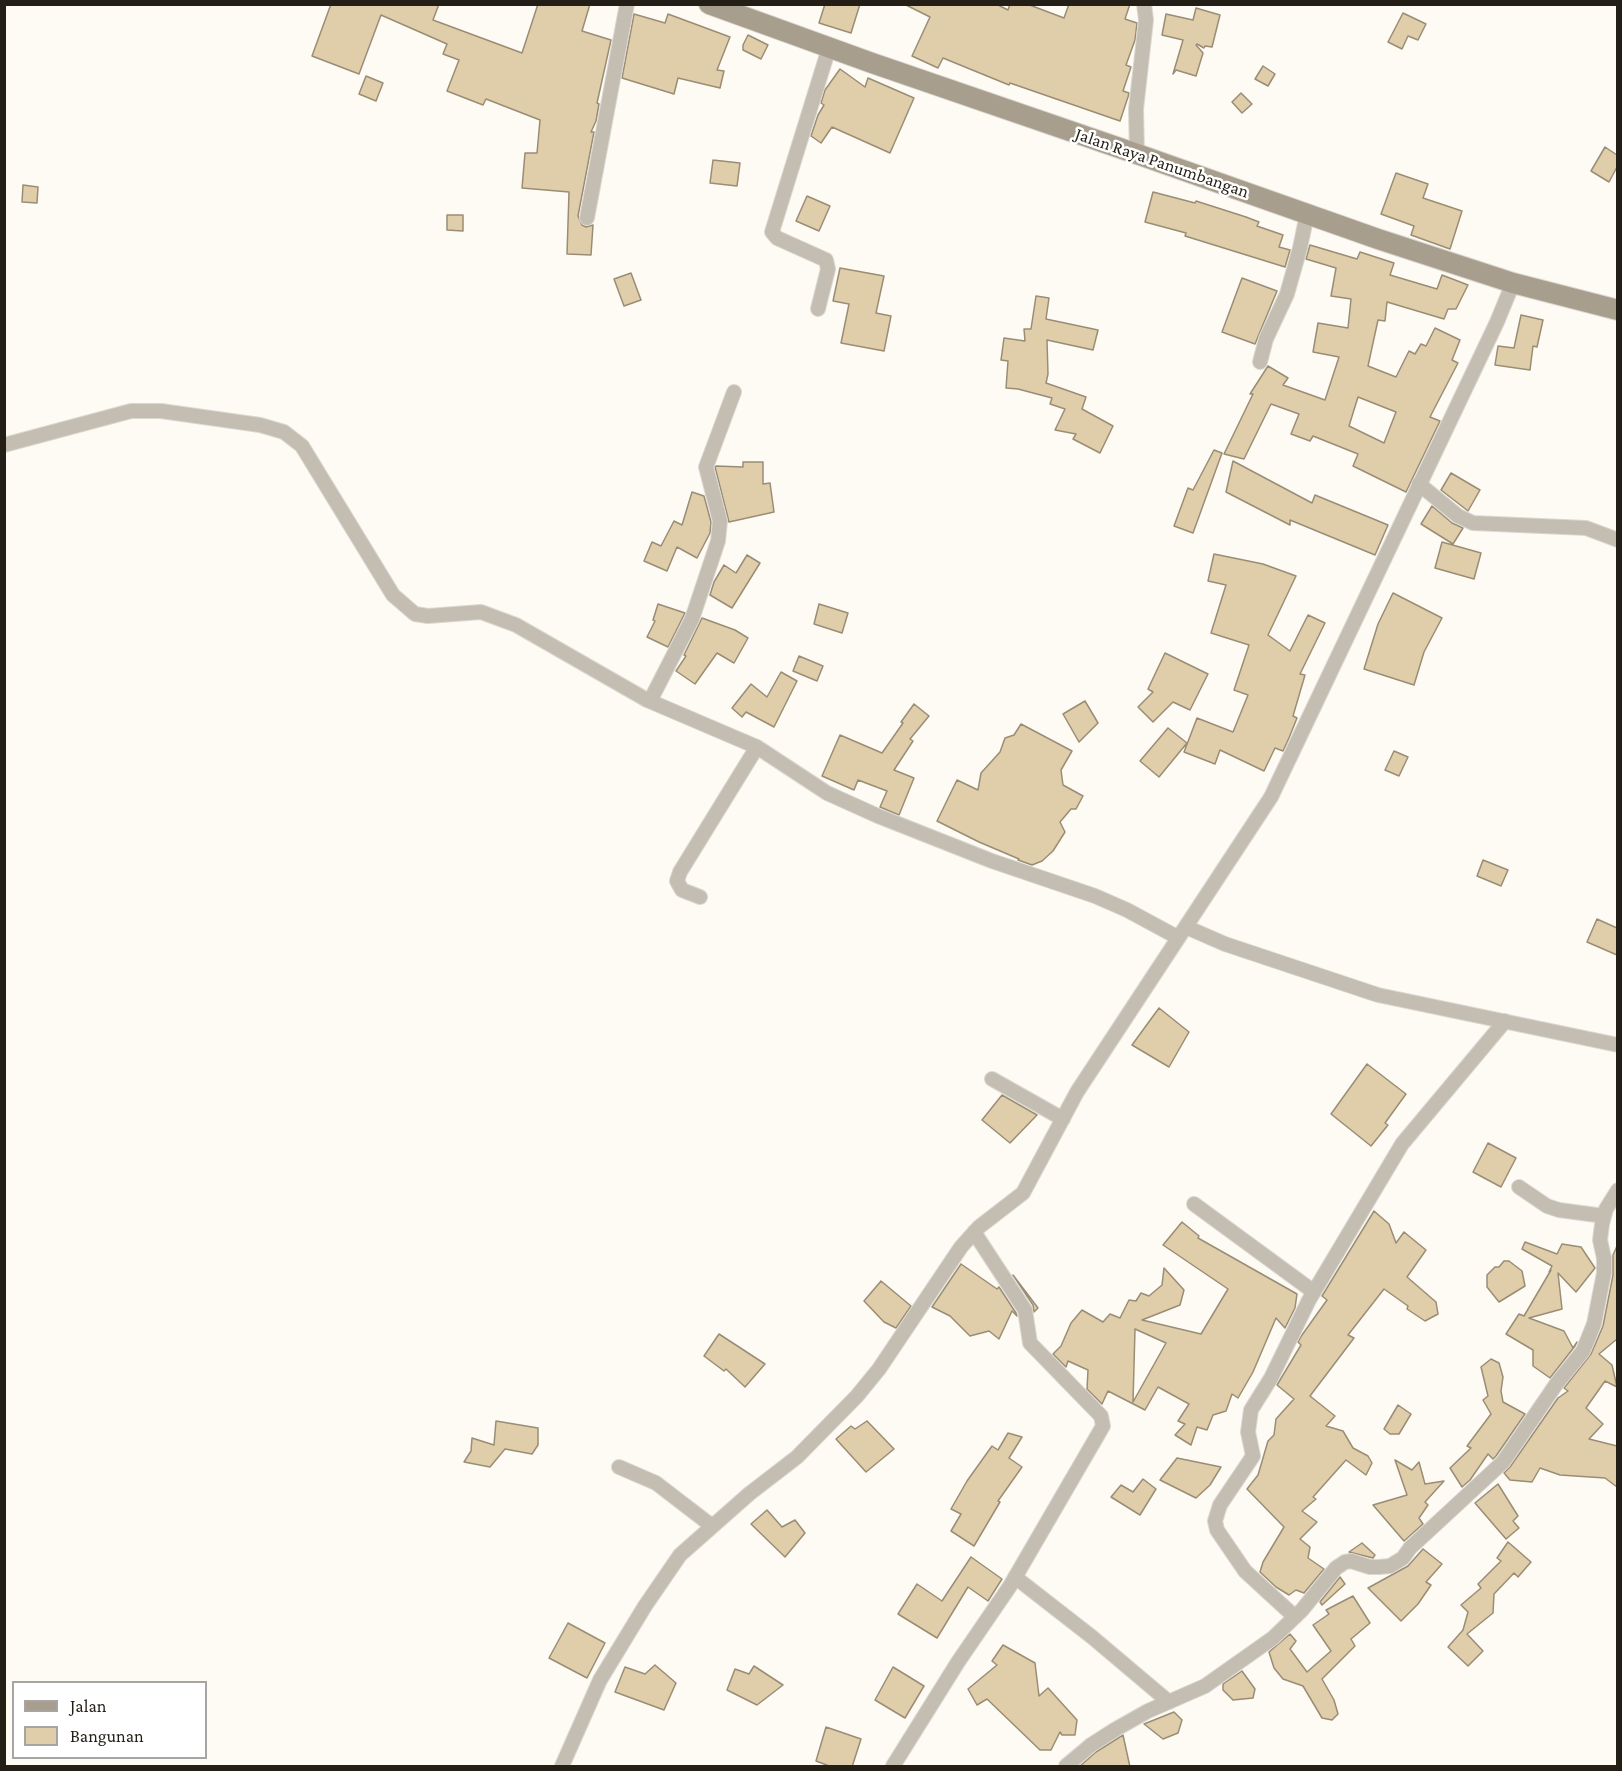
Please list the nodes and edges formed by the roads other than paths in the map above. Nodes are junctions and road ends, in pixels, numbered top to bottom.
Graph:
1 (627, 4) edge
2 (709, 4) edge
3 (1144, 4) edge
4 (829, 48) junction
5 (1137, 154) junction
6 (1307, 214) junction
7 (587, 218) dead end
8 (1513, 284) junction
9 (818, 309) dead end
10 (1617, 310) edge
11 (1260, 362) dead end
12 (734, 392) dead end
13 (4, 445) edge
14 (1419, 484) junction
15 (1617, 540) edge
16 (650, 701) junction
17 (757, 747) junction
18 (700, 897) dead end
19 (1182, 932) junction
20 (1505, 1021) junction
21 (1617, 1045) edge
22 (992, 1079) dead end
23 (1062, 1119) junction
24 (1519, 1187) dead end
25 (1617, 1190) edge
26 (1194, 1204) dead end
27 (1604, 1216) junction
28 (974, 1232) junction
29 (1314, 1292) junction
30 (619, 1467) dead end
31 (712, 1526) junction
32 (1015, 1577) junction
33 (1295, 1617) junction
34 (1168, 1702) junction
35 (562, 1767) edge
36 (893, 1767) edge
37 (1066, 1767) edge

1 - 7 street
2 - 4 main road, Jalan Raya Panumbangan
3 - 5 street
4 - 5 main road, Jalan Raya Panumbangan
4 - 9 street
5 - 6 main road, Jalan Raya Panumbangan
6 - 8 main road, Jalan Raya Panumbangan
6 - 11 street
8 - 10 main road, Jalan Raya Panumbangan
8 - 14 street
12 - 16 street
13 - 16 street
14 - 15 street
14 - 19 street
16 - 17 street
17 - 18 street
17 - 19 street
19 - 20 street
19 - 23 street
20 - 21 street
20 - 29 street
22 - 23 street
23 - 28 street
24 - 27 street
25 - 27 street
26 - 29 street
27 - 33 street
28 - 31 street
28 - 32 street
29 - 33 street
30 - 31 street
31 - 35 street
32 - 34 street
32 - 36 street
33 - 34 street
34 - 37 street

